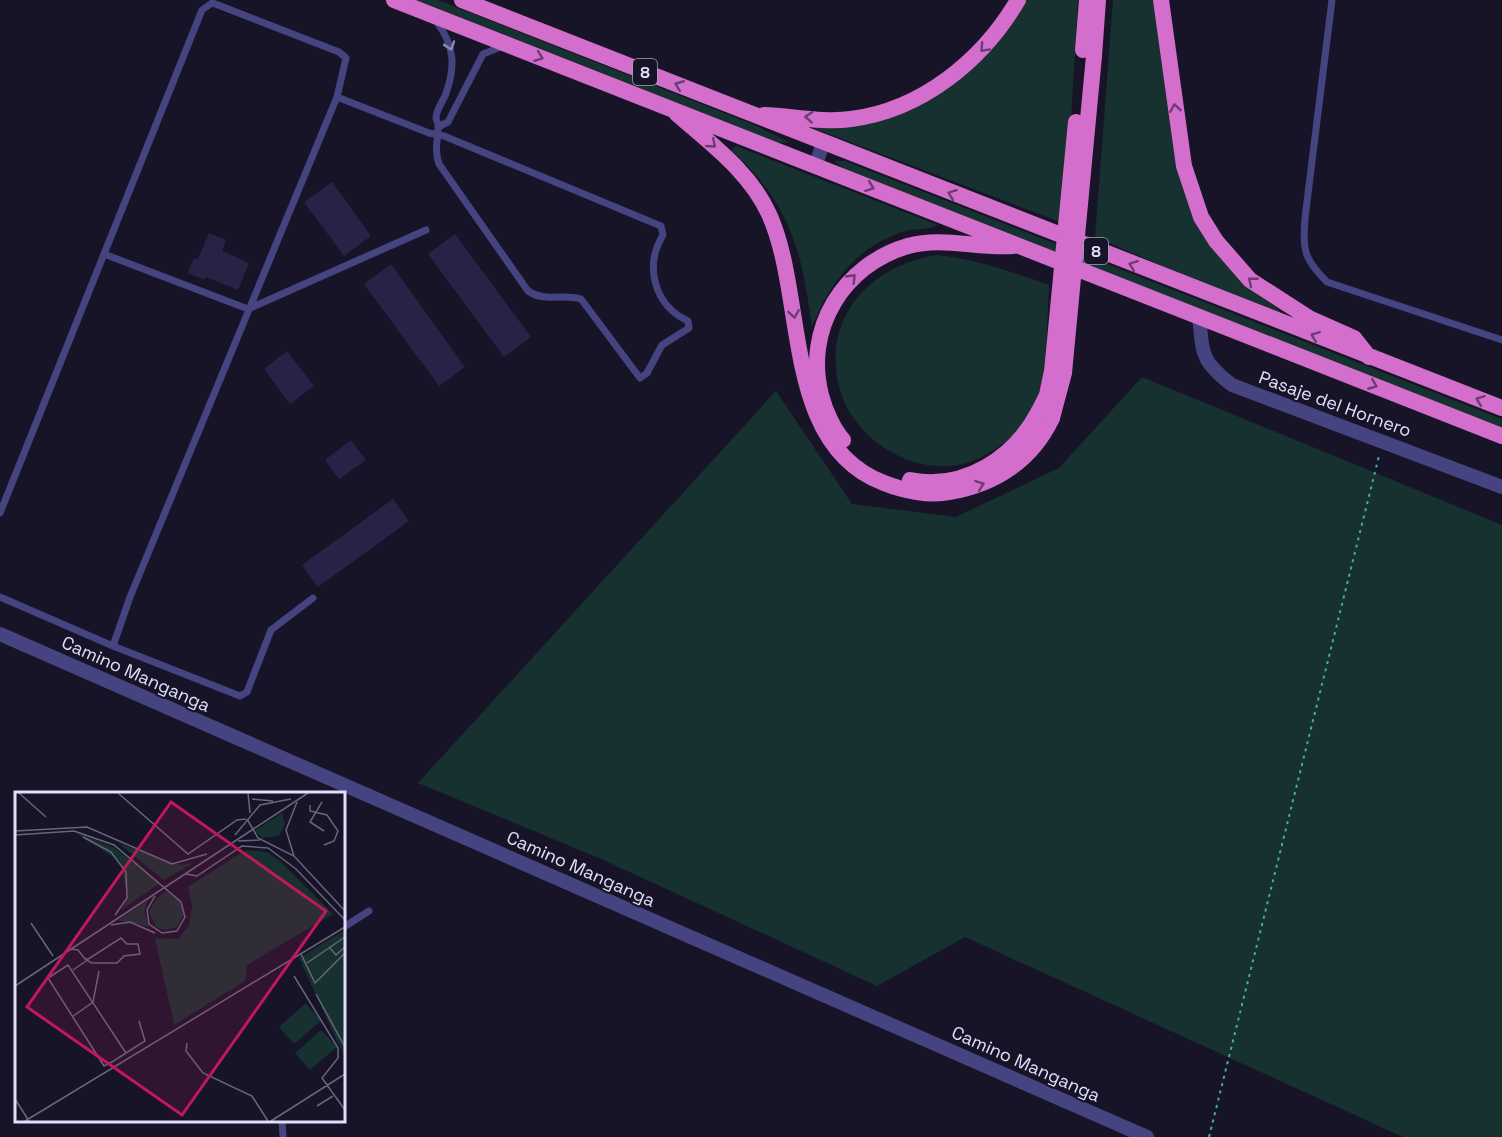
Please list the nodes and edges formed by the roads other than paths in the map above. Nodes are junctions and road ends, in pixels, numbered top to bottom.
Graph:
1 (394, 0) edge
2 (462, 0) edge
3 (1018, 0) edge
4 (1087, 0) edge
5 (1098, 0) edge
6 (1161, 0) edge
7 (1332, 0) edge
8 (431, 14) junction
9 (507, 45) junction
10 (1088, 56) junction
11 (337, 97) junction
12 (668, 106) junction
13 (753, 115) junction
14 (437, 131) junction
15 (823, 144) junction
16 (815, 166) junction
17 (426, 230) dead end
18 (1020, 245) junction
19 (104, 254) junction
20 (248, 309) junction
21 (1198, 316) junction
22 (1502, 340) edge
23 (1369, 358) junction
24 (1502, 408) edge
25 (1046, 414) junction
26 (1502, 436) edge
27 (1502, 487) edge
28 (0, 513) edge
29 (0, 597) edge
30 (313, 598) dead end
31 (0, 634) edge
32 (113, 646) junction
33 (369, 911) dead end
34 (345, 926) edge
35 (282, 1122) edge
36 (283, 1137) edge
37 (1147, 1137) edge

1 - 8 highway, 8
13 -> 2 highway, 8
3 -> 13 highway
4 - 10 highway
5 - 10 highway
23 -> 6 highway
7 - 22 lane
8 - 9 highway, 8
8 -> 14 lane
9 -> 12 highway, 8
9 - 14 lane
10 - 25 highway, bridge
11 - 14 lane
11 - 19 lane
11 - 20 lane
12 - 16 highway, 8
12 -> 25 highway
13 - 15 highway, 8
14 - 14 lane
15 - 16 street
23 -> 15 highway, 8
16 -> 18 highway, 8
17 - 20 lane
18 - 21 highway, 8
25 -> 18 highway
19 - 20 lane
19 - 28 lane
20 - 32 lane
21 -> 26 highway, 8
21 - 27 street, Pasaje del Hornero
24 -> 23 highway, 8
29 - 32 lane
30 - 32 lane
31 - 37 street, Camino Manganga
33 - 34 lane
35 - 36 lane

